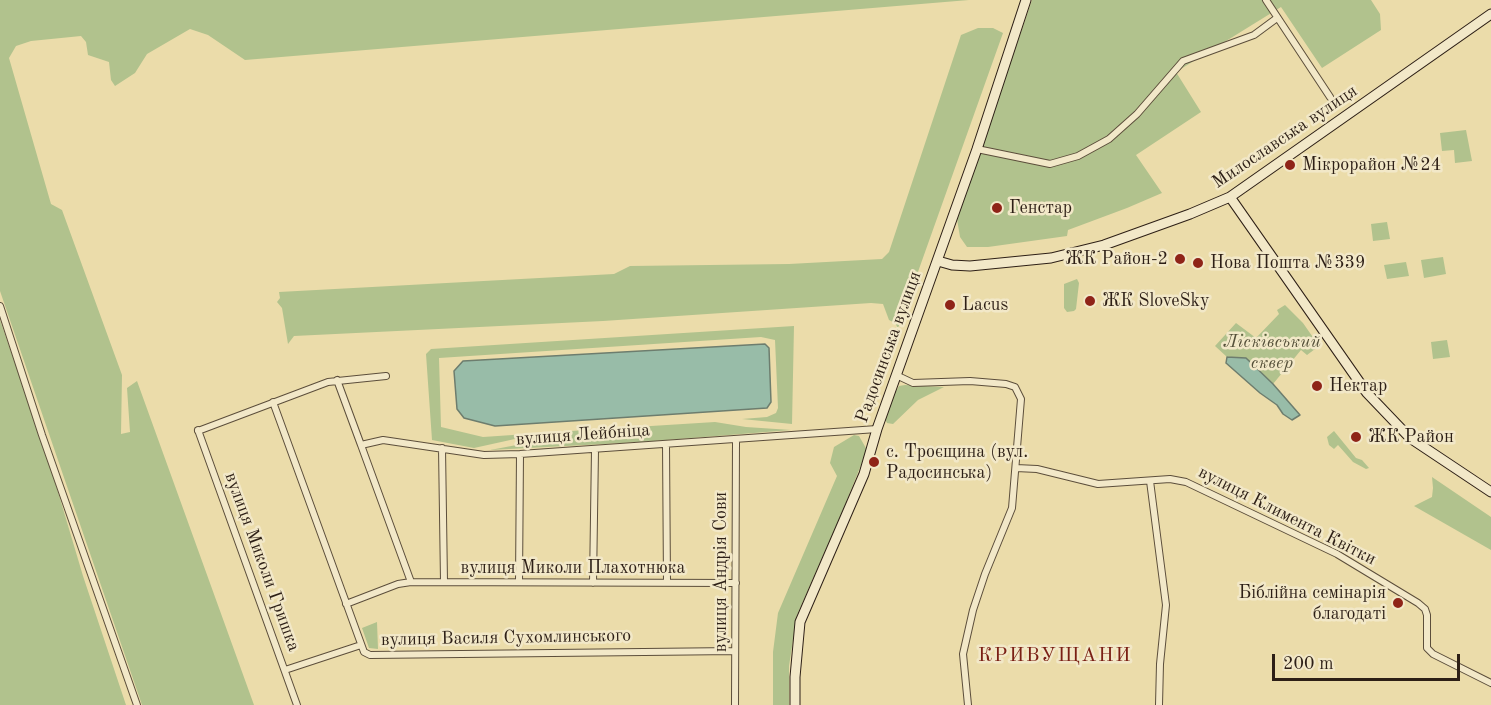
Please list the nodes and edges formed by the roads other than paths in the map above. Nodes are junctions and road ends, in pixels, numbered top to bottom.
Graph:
1 (1026, 0) edge
2 (1266, 0) edge
3 (1491, 14) edge
4 (1277, 18) junction
5 (1330, 97) dead end
6 (977, 148) junction
7 (1230, 197) junction
8 (938, 261) junction
9 (0, 306) edge
10 (896, 375) junction
11 (386, 376) dead end
12 (337, 380) junction
13 (273, 402) junction
14 (877, 429) junction
15 (736, 439) junction
16 (666, 444) junction
17 (361, 445) junction
18 (442, 448) junction
19 (595, 450) junction
20 (520, 454) junction
21 (1016, 468) junction
22 (1150, 482) junction
23 (1491, 492) edge
24 (411, 582) junction
25 (444, 582) junction
26 (519, 582) junction
27 (593, 583) junction
28 (667, 583) junction
29 (736, 583) junction
30 (346, 604) junction
31 (361, 645) junction
32 (735, 651) junction
33 (285, 670) junction
34 (1491, 683) edge
35 (137, 705) edge
36 (297, 705) edge
37 (735, 705) edge
38 (795, 705) edge
39 (968, 705) edge
40 (1159, 705) edge

1 - 6 main road, Радосинська вулиця
2 - 4 street
3 - 7 main road, Милославська вулиця
4 - 5 street
4 - 6 street
6 - 8 main road, Радосинська вулиця
7 - 8 main road, Милославська вулиця
7 - 23 main road
8 - 10 main road, Радосинська вулиця
9 - 35 street
10 - 14 main road, Радосинська вулиця
10 - 21 street
11 - 12 street
12 - 13 street
12 - 17 street
13 - 30 street, вулиця Василя Сухомлинського
13 - 33 street, вулиця Миколи Гришка
14 - 15 street, вулиця Лейбніца
14 - 38 main road, Радосинська вулиця
15 - 16 street, вулиця Лейбніца
15 - 29 street, вулиця Андрія Сови
16 - 19 street, вулиця Лейбніца
16 - 28 street
17 - 18 street, вулиця Лейбніца
17 - 24 street
18 - 20 street, вулиця Лейбніца
18 - 25 street
19 - 20 street, вулиця Лейбніца
19 - 27 street
20 - 26 street
21 - 22 street, вулиця Климента Квітки
21 - 39 street
22 - 34 street, вулиця Климента Квітки
22 - 40 street
24 - 25 street, вулиця Миколи Плахотнюка
24 - 30 street, вулиця Миколи Плахотнюка
25 - 26 street, вулиця Миколи Плахотнюка
26 - 27 street, вулиця Миколи Плахотнюка
27 - 28 street, вулиця Миколи Плахотнюка
28 - 29 street, вулиця Миколи Плахотнюка
29 - 32 street, вулиця Андрія Сови
30 - 31 street, вулиця Василя Сухомлинського
31 - 32 street, вулиця Василя Сухомлинського
31 - 33 street
32 - 37 street, вулиця Андрія Сови
33 - 36 street, вулиця Миколи Гришка

